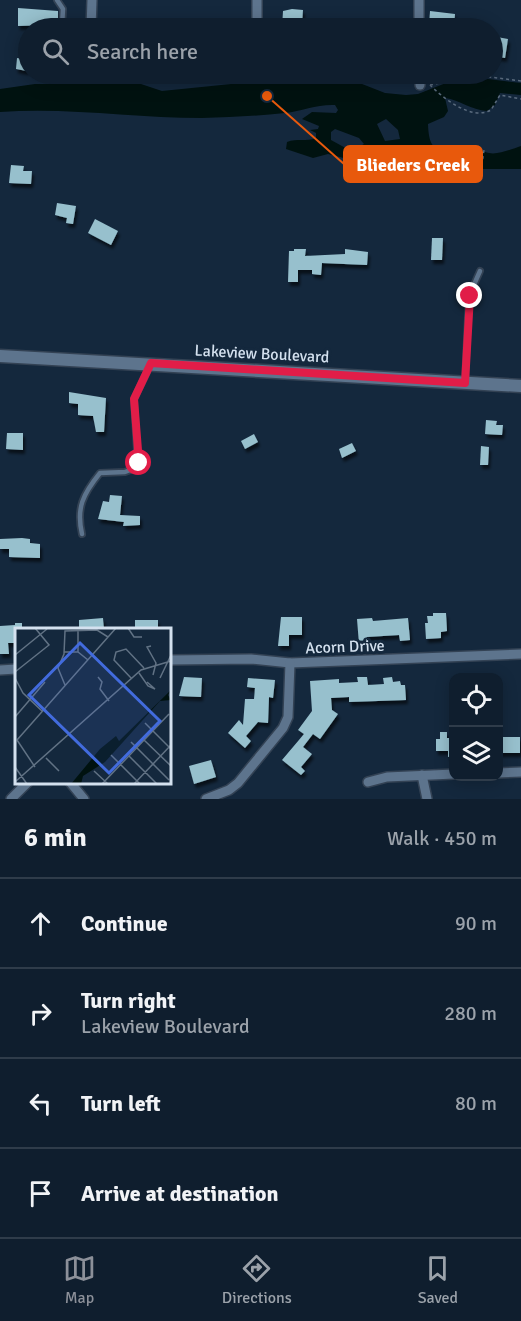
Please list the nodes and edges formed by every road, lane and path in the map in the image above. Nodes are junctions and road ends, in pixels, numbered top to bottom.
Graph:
1 (57, 0) edge
2 (92, 0) edge
3 (257, 0) edge
4 (419, 0) edge
5 (62, 18) edge
6 (91, 18) edge
7 (257, 18) edge
8 (419, 18) edge
9 (503, 79) edge
10 (521, 81) edge
11 (432, 84) edge
12 (425, 85) joint
13 (521, 99) edge
14 (484, 150) dead end
15 (481, 171) dead end
16 (480, 271) dead end
17 (0, 356) edge
18 (151, 363) junction
19 (465, 383) junction
20 (521, 386) edge
21 (82, 534) dead end
22 (521, 654) edge
23 (171, 660) edge
24 (290, 663) junction
25 (15, 669) edge
26 (0, 670) edge
27 (521, 772) edge
28 (503, 773) edge
29 (449, 774) edge
30 (422, 775) junction
31 (368, 782) dead end
32 (26, 784) edge
33 (71, 784) edge
34 (11, 799) edge
35 (84, 799) edge
36 (206, 799) edge
37 (427, 799) edge

1 - 5 lane
2 - 6 street
3 - 7 street
4 - 8 street
9 - 10 path
11 - 12 path
12 - 13 path
14 - 15 path
16 - 19 lane
17 - 18 street, Lakeview Boulevard
18 - 19 street, Lakeview Boulevard
18 - 21 lane
19 - 20 street, Lakeview Boulevard
22 - 24 street, Acorn Drive
23 - 24 street, Acorn Drive
24 - 36 street
25 - 26 street
27 - 28 street
29 - 30 street
30 - 31 street
30 - 37 street
32 - 34 street
33 - 35 street

